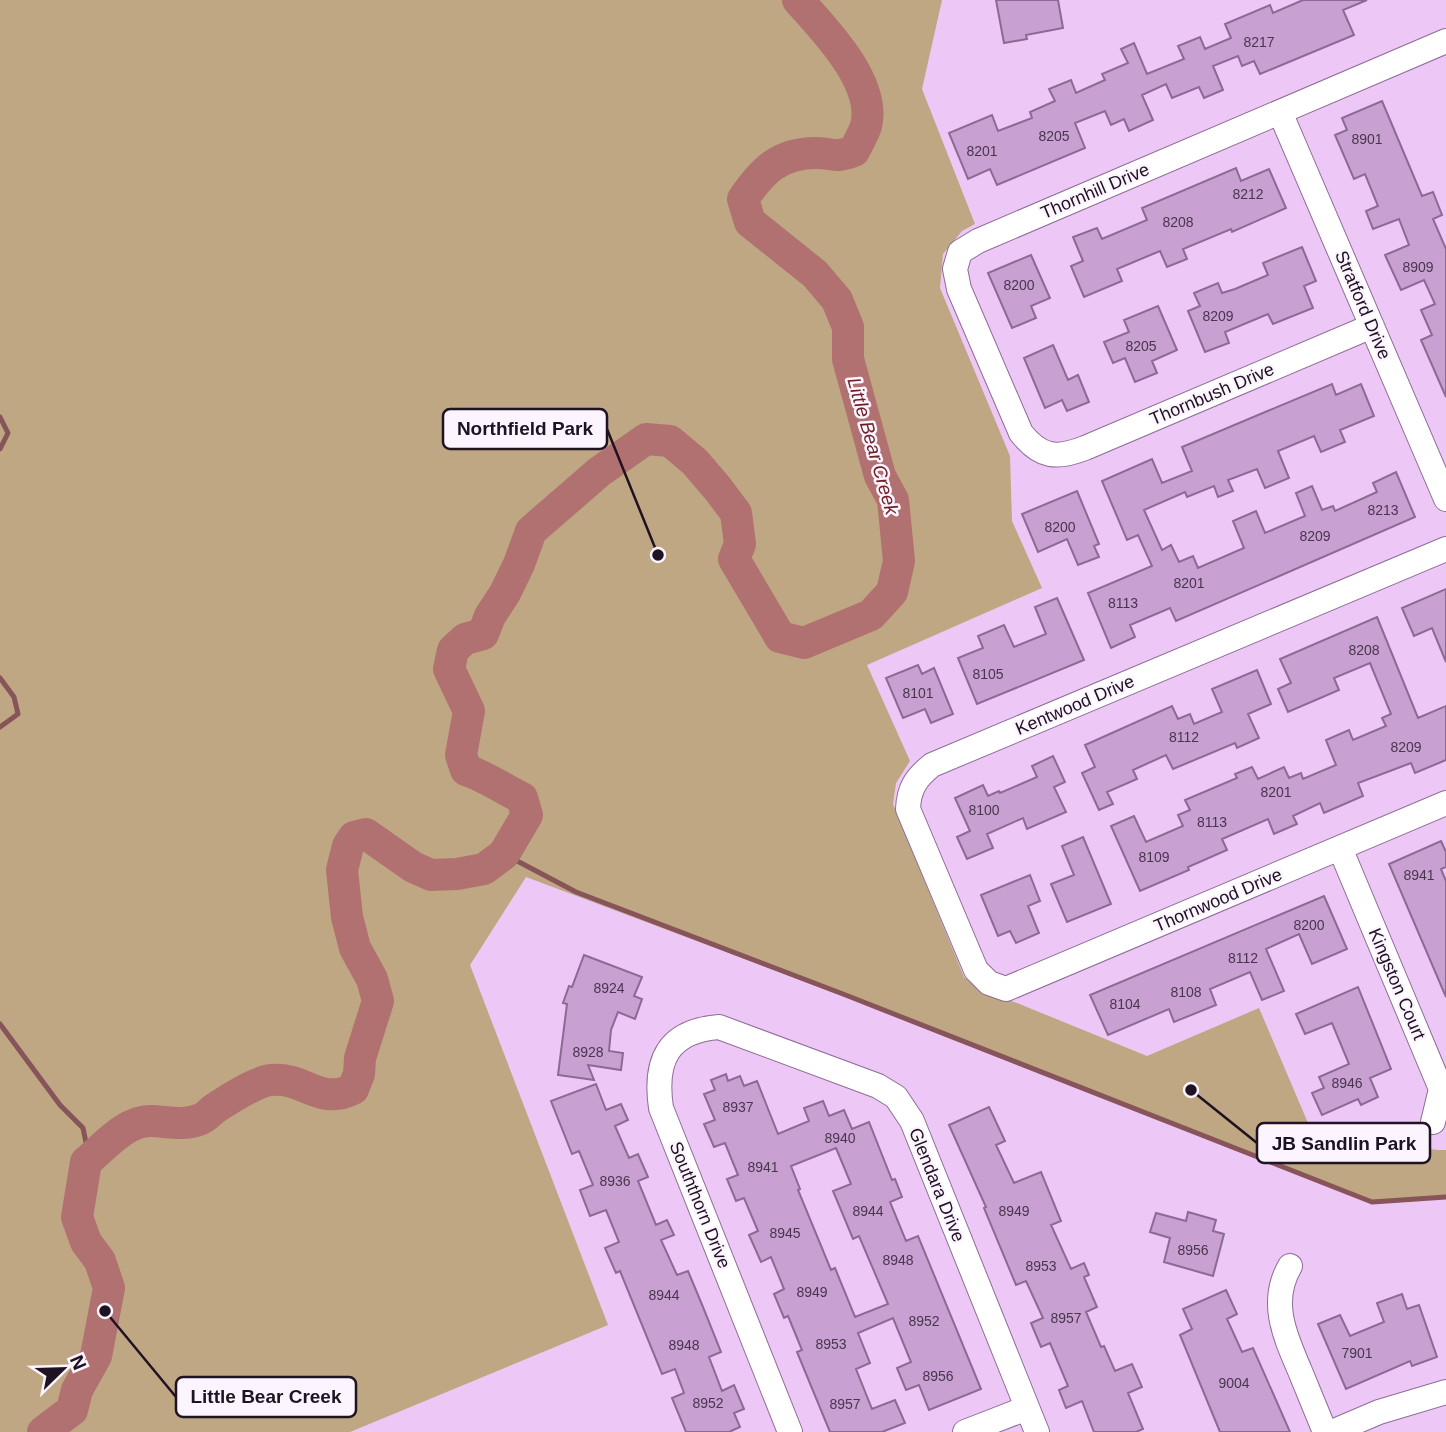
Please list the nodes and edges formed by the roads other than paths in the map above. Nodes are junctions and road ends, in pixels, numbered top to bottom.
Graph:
1 (1446, 41) edge
2 (1280, 112) junction
3 (1372, 326) junction
4 (1050, 455) joint
5 (1446, 499) edge
6 (1446, 549) edge
7 (1446, 803) edge
8 (1340, 848) junction
9 (989, 983) joint
10 (740, 1034) joint
11 (1433, 1122) dead end
12 (1290, 1266) dead end
13 (1446, 1392) edge
14 (1027, 1408) junction
15 (790, 1432) edge
16 (965, 1432) edge
17 (1037, 1432) edge
18 (1325, 1432) edge
19 (1332, 1432) edge

1 - 2 street, Thornhill Drive
2 - 3 street, Stratford Drive
2 - 4 street, Thornhill Drive
3 - 4 street, Thornbush Drive
3 - 5 street, Stratford Drive
6 - 9 street, Kentwood Drive
7 - 8 street, Thornwood Drive
8 - 9 street, Thornwood Drive
8 - 11 street, Kingston Court
10 - 14 street, Glendara Drive
10 - 15 street, Souththorn Drive
12 - 18 street
13 - 19 street
14 - 16 street
14 - 17 street, Glendara Drive

